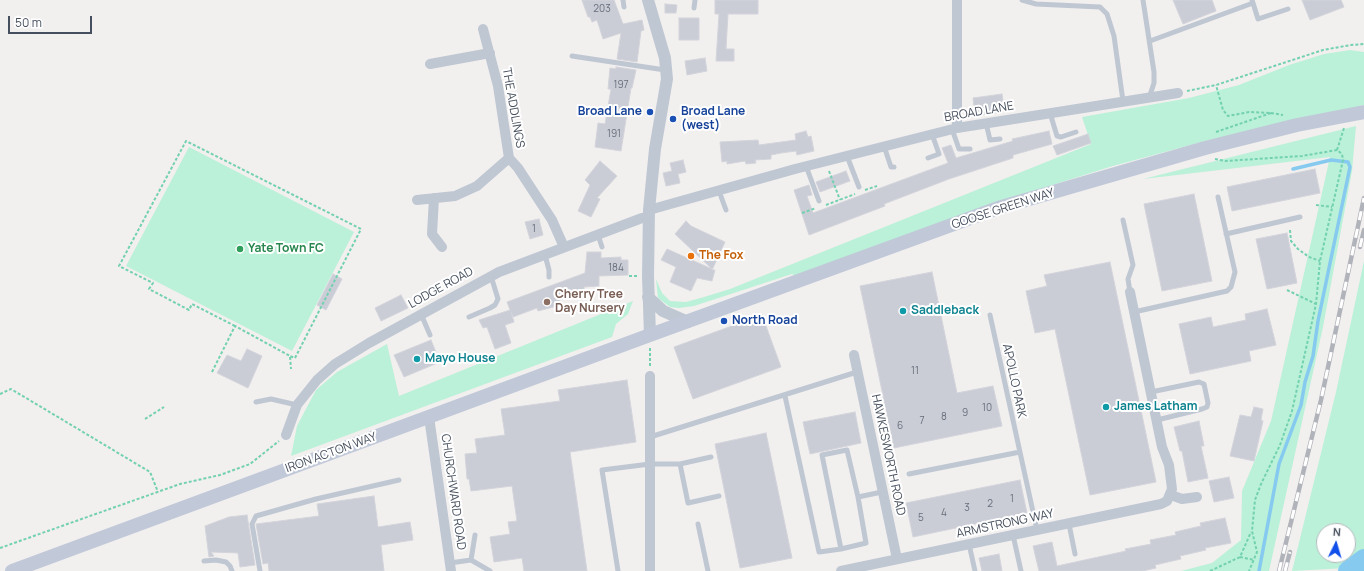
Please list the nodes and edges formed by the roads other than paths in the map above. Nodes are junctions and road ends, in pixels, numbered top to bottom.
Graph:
1 (623, 0) edge
2 (695, 0) edge
3 (957, 0) edge
4 (1022, 0) edge
5 (1143, 0) edge
6 (651, 1) edge
7 (1253, 1) edge
8 (624, 7) dead end
9 (694, 8) dead end
10 (1288, 9) dead end
11 (483, 29) dead end
12 (1150, 40) junction
13 (490, 53) junction
14 (572, 56) dead end
15 (430, 64) dead end
16 (666, 70) junction
17 (1178, 93) road end
18 (1149, 98) junction
19 (1123, 101) junction
20 (1050, 113) junction
21 (1354, 114) edge
22 (986, 123) junction
23 (954, 129) junction
24 (1076, 132) dead end
25 (932, 134) junction
26 (1000, 139) dead end
27 (884, 146) junction
28 (970, 149) dead end
29 (847, 156) junction
30 (509, 158) junction
31 (928, 158) dead end
32 (806, 166) junction
33 (894, 167) dead end
34 (858, 187) dead end
35 (719, 191) junction
36 (1218, 197) dead end
37 (434, 198) junction
38 (417, 200) dead end
39 (819, 201) dead end
40 (726, 210) dead end
41 (649, 214) junction
42 (1300, 218) dead end
43 (1123, 220) dead end
44 (1226, 234) junction
45 (598, 235) junction
46 (442, 246) dead end
47 (564, 247) junction
48 (602, 247) dead end
49 (545, 255) junction
50 (490, 276) junction
51 (549, 277) dead end
52 (1130, 292) joint
53 (648, 297) junction
54 (1134, 312) junction
55 (421, 314) junction
56 (990, 315) dead end
57 (469, 317) dead end
58 (688, 322) junction
59 (430, 335) dead end
60 (650, 335) junction
61 (854, 355) dead end
62 (857, 372) junction
63 (650, 376) road end
64 (1151, 392) junction
65 (785, 396) junction
66 (256, 402) dead end
67 (297, 405) junction
68 (429, 417) junction
69 (1157, 420) junction
70 (286, 435) road end
71 (650, 437) junction
72 (1020, 452) junction
73 (711, 457) dead end
74 (650, 464) junction
75 (680, 464) junction
76 (909, 474) dead end
77 (400, 480) dead end
78 (882, 492) junction
79 (1171, 495) junction
80 (719, 496) dead end
81 (1197, 496) dead end
82 (858, 497) junction
83 (698, 524) dead end
84 (1069, 524) junction
85 (1037, 530) junction
86 (475, 535) dead end
87 (1013, 536) junction
88 (969, 544) junction
89 (841, 549) junction
90 (1075, 554) dead end
91 (896, 559) junction
92 (471, 560) junction
93 (204, 561) dead end
94 (450, 567) edge
95 (487, 570) edge
96 (12, 571) edge
97 (232, 571) edge
98 (260, 571) edge
99 (618, 571) edge
100 (650, 571) edge
101 (708, 571) edge
102 (841, 571) edge
103 (975, 571) edge
104 (1021, 571) edge

1 - 8 lane
2 - 9 lane
3 - 23 street
4 - 19 lane
5 - 12 lane
6 - 16 street
7 - 10 lane
7 - 12 lane
11 - 13 street, THE ADDLINGS
12 - 18 lane
13 - 15 street
13 - 30 street, THE ADDLINGS
14 - 16 lane
16 - 41 street
17 - 18 street, BROAD LANE
18 - 19 street, BROAD LANE
19 - 20 street, BROAD LANE
20 - 22 street, BROAD LANE
20 - 24 lane
21 - 58 main road, GOOSE GREEN WAY
22 - 23 street, BROAD LANE
22 - 26 lane
23 - 25 street, BROAD LANE
23 - 28 lane
25 - 27 street, BROAD LANE
25 - 31 lane
27 - 29 street, BROAD LANE
27 - 33 lane
29 - 32 street, BROAD LANE
29 - 34 lane
30 - 37 street
30 - 47 street, THE ADDLINGS
32 - 35 street, BROAD LANE
32 - 39 lane
35 - 40 lane
35 - 41 street, BROAD LANE
36 - 44 lane
37 - 38 street
37 - 46 street
41 - 45 street, LODGE ROAD
41 - 53 street
42 - 44 lane
43 - 52 lane
44 - 54 lane
45 - 47 street, LODGE ROAD
45 - 48 lane
47 - 49 street, LODGE ROAD
49 - 50 street, LODGE ROAD
49 - 51 lane
50 - 55 street, LODGE ROAD
50 - 57 lane
52 - 54 street
53 - 58 street
53 - 60 street
54 - 64 street
55 - 59 lane
55 - 67 street, LODGE ROAD
56 - 72 lane, APOLLO PARK
58 - 60 main road, GOOSE GREEN WAY
60 - 68 main road, IRON ACTON WAY
61 - 62 street, HAWKESWORTH ROAD
62 - 65 lane
62 - 78 street, HAWKESWORTH ROAD
63 - 71 street
64 - 69 street
64 - 69 lane
65 - 71 lane
65 - 89 lane
66 - 67 lane
67 - 70 street, LODGE ROAD
68 - 94 street, CHURCHWARD ROAD
68 - 96 main road, IRON ACTON WAY
69 - 79 street
71 - 74 street
72 - 76 lane
72 - 85 lane, APOLLO PARK
73 - 75 lane
74 - 75 lane
74 - 99 lane
74 - 100 street
75 - 80 lane
77 - 98 lane
78 - 82 lane
78 - 91 street, HAWKESWORTH ROAD
79 - 81 street
79 - 84 street, ARMSTRONG WAY
82 - 89 lane
82 - 89 lane
83 - 101 lane
84 - 85 street, ARMSTRONG WAY
84 - 90 lane
85 - 87 street, ARMSTRONG WAY
86 - 92 lane
87 - 88 street, ARMSTRONG WAY
87 - 104 lane
88 - 91 street, ARMSTRONG WAY
88 - 103 lane
91 - 102 street, ARMSTRONG WAY
92 - 94 lane
92 - 95 lane
93 - 97 lane

